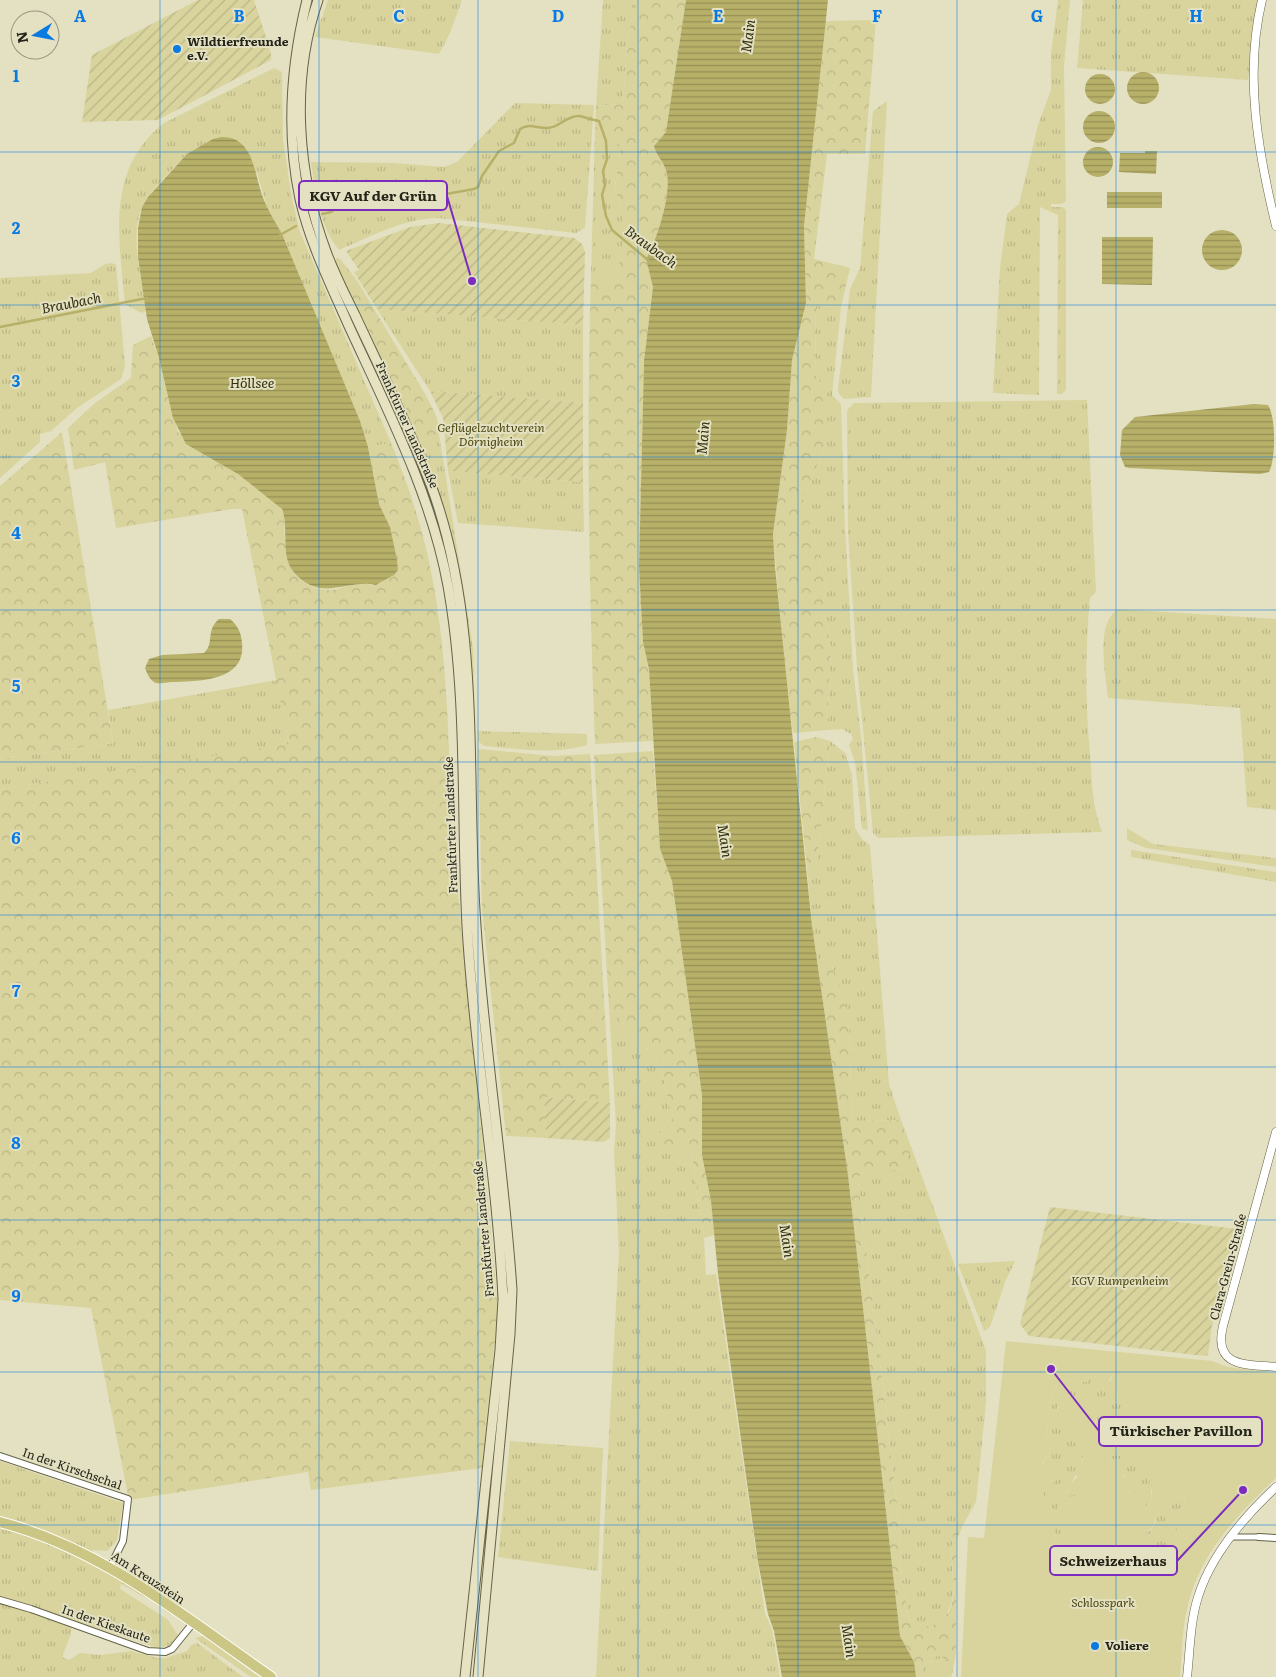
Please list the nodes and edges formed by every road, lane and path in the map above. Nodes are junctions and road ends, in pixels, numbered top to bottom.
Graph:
1 (307, 0) edge
2 (318, 0) edge
3 (1262, 0) edge
4 (1276, 226) edge
5 (1276, 1132) edge
6 (1276, 1367) edge
7 (0, 1456) edge
8 (1276, 1487) edge
9 (0, 1522) edge
10 (1232, 1537) junction
11 (1258, 1537) joint
12 (1276, 1538) edge
13 (110, 1567) junction
14 (0, 1600) edge
15 (193, 1623) junction
16 (271, 1677) edge
17 (466, 1677) edge
18 (478, 1677) edge
19 (1187, 1677) edge

1 - 17 main road, Frankfurter Landstraße
2 - 18 main road, Frankfurter Landstraße
3 - 4 street
5 - 6 street, Clara-Grein-Straße
7 - 13 street, In der Kirschschal
8 - 10 street
9 - 13 main road, Am Kreuzstein
10 - 11 street
10 - 19 street
11 - 12 street
13 - 15 main road, Am Kreuzstein
14 - 15 street, In der Kieskaute
15 - 16 main road, Am Kreuzstein

